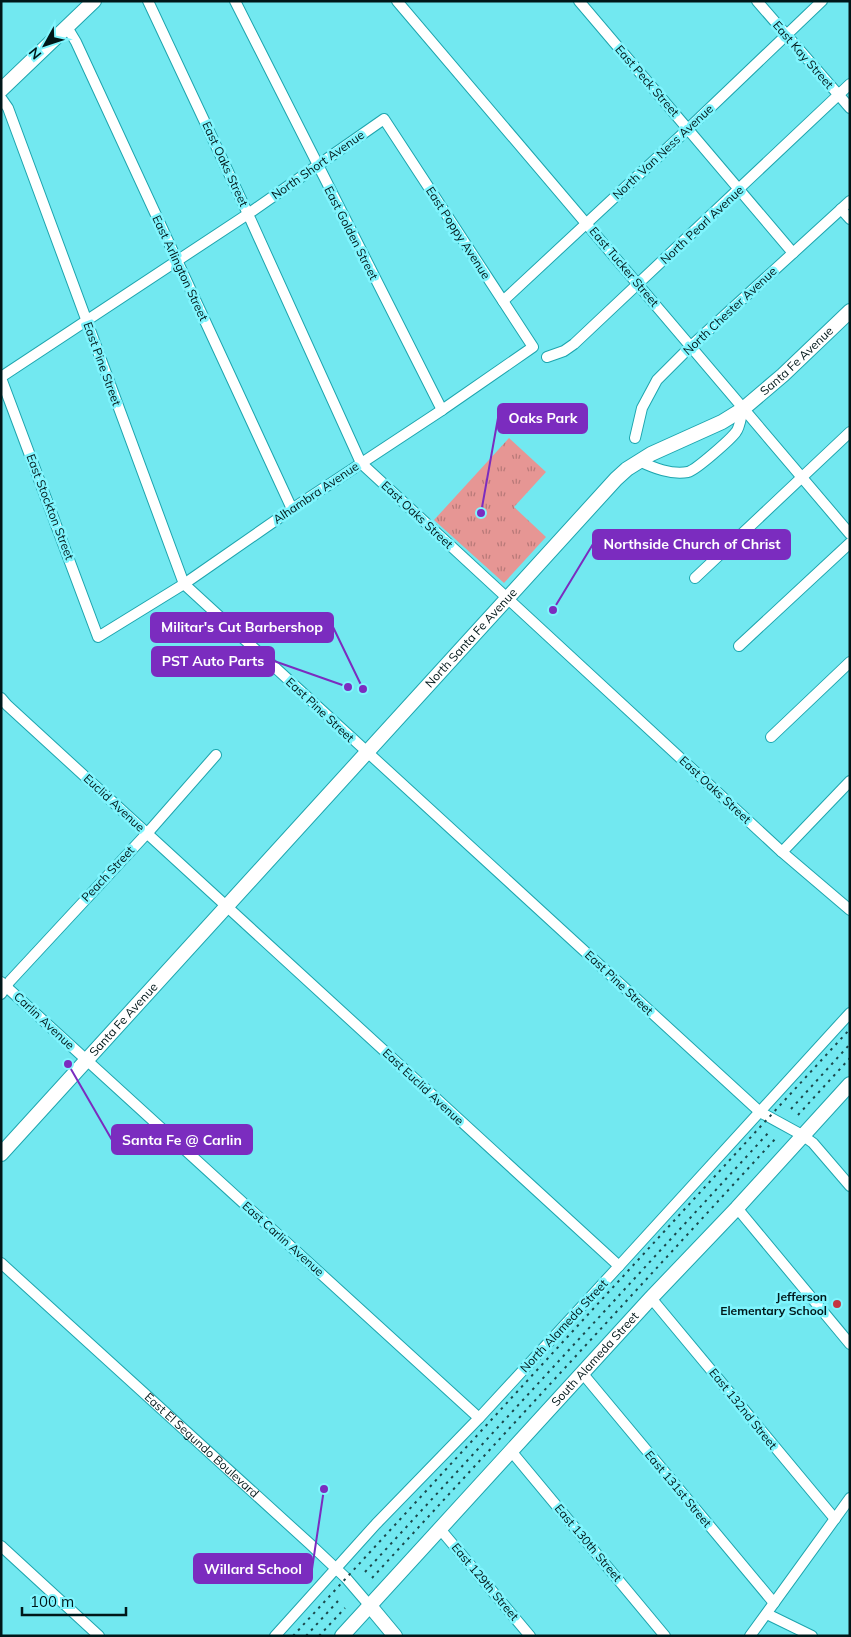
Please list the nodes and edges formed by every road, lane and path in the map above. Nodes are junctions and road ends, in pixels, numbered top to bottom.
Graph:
1 (94, 1) edge
2 (148, 1) edge
3 (235, 1) edge
4 (397, 1) edge
5 (578, 1) edge
6 (757, 1) edge
7 (822, 1) edge
8 (67, 27) junction
9 (786, 35) junction
10 (850, 84) edge
11 (1, 90) edge
12 (838, 95) junction
13 (1, 98) edge
14 (850, 108) edge
15 (384, 119) joint
16 (688, 129) junction
17 (317, 165) junction
18 (739, 190) junction
19 (850, 201) edge
20 (841, 209) junction
21 (248, 214) junction
22 (850, 219) edge
23 (586, 223) junction
24 (794, 253) junction
25 (177, 261) junction
26 (639, 284) junction
27 (503, 301) junction
28 (850, 311) edge
29 (86, 320) junction
30 (532, 347) joint
31 (690, 347) junction
32 (548, 357) dead end
33 (1, 377) edge
34 (442, 410) junction
35 (743, 410) junction
36 (850, 432) edge
37 (635, 438) dead end
38 (639, 461) junction
39 (361, 463) junction
40 (802, 476) junction
41 (292, 509) junction
42 (850, 534) edge
43 (850, 543) edge
44 (695, 578) dead end
45 (184, 584) junction
46 (508, 600) junction
47 (98, 637) joint
48 (739, 646) dead end
49 (850, 662) edge
50 (1, 698) edge
51 (771, 737) dead end
52 (367, 753) junction
53 (216, 755) dead end
54 (850, 781) edge
55 (147, 833) junction
56 (782, 852) junction
57 (228, 907) junction
58 (850, 910) edge
59 (3, 987) edge
60 (850, 1013) edge
61 (87, 1060) junction
62 (850, 1084) edge
63 (760, 1112) junction
64 (802, 1135) junction
65 (1, 1154) edge
66 (850, 1186) edge
67 (737, 1208) junction
68 (1, 1262) edge
69 (620, 1266) junction
70 (651, 1298) junction
71 (850, 1344) edge
72 (583, 1374) junction
73 (478, 1418) junction
74 (511, 1451) junction
75 (850, 1498) edge
76 (835, 1519) junction
77 (440, 1528) junction
78 (1, 1546) edge
79 (336, 1568) junction
80 (774, 1603) junction
81 (370, 1606) junction
82 (767, 1614) junction
83 (99, 1636) edge
84 (275, 1636) edge
85 (342, 1636) edge
86 (395, 1636) edge
87 (530, 1636) edge
88 (665, 1636) edge
89 (750, 1636) edge
90 (812, 1636) edge

1 - 8 main road
2 - 21 street, East Oaks Street
3 - 17 street, East Golden Street
4 - 23 street, East Tucker Street
5 - 16 street, East Peck Street
6 - 9 street, East Kay Street
7 - 9 street, North Van Ness Avenue
8 - 11 main road
8 - 25 street, East Arlington Street
9 - 12 street, East Kay Street
9 - 16 street, North Van Ness Avenue
10 - 12 street, North Pearl Avenue
12 - 14 street, East Kay Street
12 - 18 street, North Pearl Avenue
13 - 29 street, East Pine Street
15 - 17 street, North Short Avenue
15 - 27 street, East Poppy Avenue
16 - 18 street, East Peck Street
16 - 23 street, North Van Ness Avenue
17 - 21 street, North Short Avenue
17 - 34 street, East Golden Street
18 - 24 street, East Peck Street
18 - 26 street, North Pearl Avenue
19 - 20 street, North Chester Avenue
20 - 22 street
20 - 24 street, North Chester Avenue
21 - 25 street, North Short Avenue
21 - 39 street, East Oaks Street
23 - 26 street, East Tucker Street
23 - 27 street, North Van Ness Avenue
24 - 31 street, North Chester Avenue
25 - 29 street, North Short Avenue
25 - 41 street, East Arlington Street
26 - 31 street, East Tucker Street
26 - 32 street, North Pearl Avenue
27 - 30 street, East Poppy Avenue
28 - 35 main road, Santa Fe Avenue
29 - 33 street, North Short Avenue
29 - 45 street, East Pine Street
30 - 34 street, Alhambra Avenue
31 - 35 street, East Tucker Street
31 - 37 street, North Chester Avenue
33 - 47 street, East Stockton Street
34 - 39 street, Alhambra Avenue
35 - 38 main road, North Santa Fe Avenue
35 - 38 street
35 - 40 street, East Tucker Street
36 - 40 street
38 - 46 main road, North Santa Fe Avenue
39 - 41 street, Alhambra Avenue
39 - 46 street, East Oaks Street
40 - 42 street, East Tucker Street
40 - 44 street
41 - 45 street, Alhambra Avenue
43 - 48 street
45 - 47 street, Alhambra Avenue
45 - 52 street, East Pine Street
46 - 52 main road, North Santa Fe Avenue
46 - 56 street, East Oaks Street
49 - 51 street
50 - 55 street, Euclid Avenue
52 - 57 main road, North Santa Fe Avenue
52 - 63 street, East Pine Street
53 - 55 street, Peach Street
54 - 56 street
55 - 57 street, Euclid Avenue
55 - 59 street, Peach Street
56 - 58 street, East Oaks Street
57 - 61 main road, Santa Fe Avenue
57 - 69 street, East Euclid Avenue
59 - 61 street, Carlin Avenue
60 - 63 street, North Alameda Street
61 - 65 main road, Santa Fe Avenue
61 - 73 street, East Carlin Avenue
62 - 64 main road, South Alameda Street
63 - 64 street, East Pine Street
63 - 69 street, North Alameda Street
64 - 66 street, East Pine Street
64 - 67 main road, South Alameda Street
67 - 70 main road, South Alameda Street
67 - 71 street
68 - 79 street, East El Segundo Boulevard
69 - 73 street, North Alameda Street
70 - 72 main road, South Alameda Street
70 - 76 street, East 132nd Street
72 - 74 main road, South Alameda Street
72 - 80 street, East 131st Street
73 - 79 street, North Alameda Street
74 - 77 main road, South Alameda Street
74 - 88 street, East 130th Street
75 - 76 street
76 - 80 street
77 - 81 main road, South Alameda Street
77 - 87 street, East 129th Street
78 - 83 street
79 - 81 street, East El Segundo Boulevard
79 - 84 street, North Alameda Street
80 - 82 street
81 - 85 main road, South Alameda Street
81 - 86 main road, East El Segundo Boulevard
82 - 89 street
82 - 90 street

